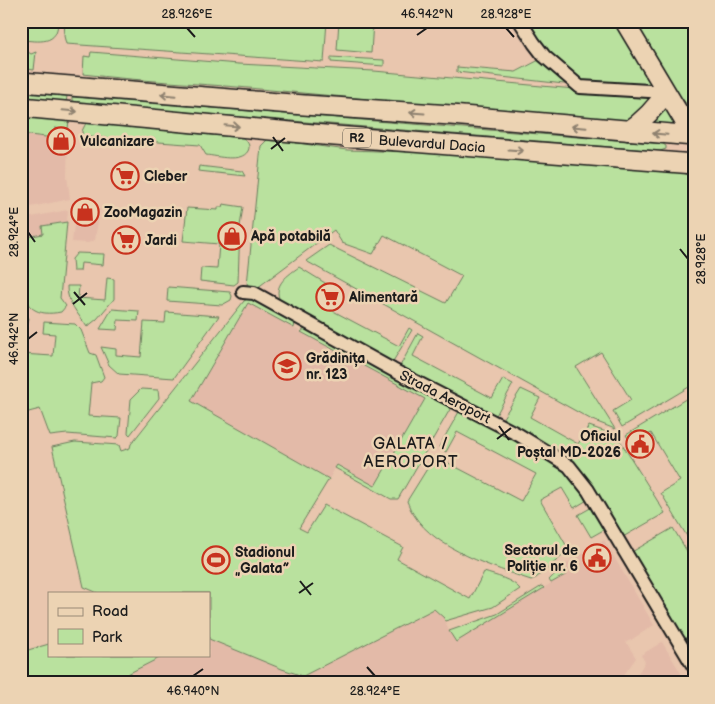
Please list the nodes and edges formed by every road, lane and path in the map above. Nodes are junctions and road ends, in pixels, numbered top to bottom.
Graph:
1 (520, 21) edge
2 (624, 21) edge
3 (21, 82) edge
4 (666, 92) junction
5 (21, 107) edge
6 (628, 131) junction
7 (694, 137) edge
8 (694, 164) edge
9 (243, 292) dead end
10 (694, 667) edge

1 - 4 street
2 - 4 street
6 -> 3 main road, R2
4 - 6 street
4 - 7 street
5 -> 8 main road, Bulevardul Dacia / R2
7 -> 6 main road, R2
9 - 10 street, Strada Aeroport

